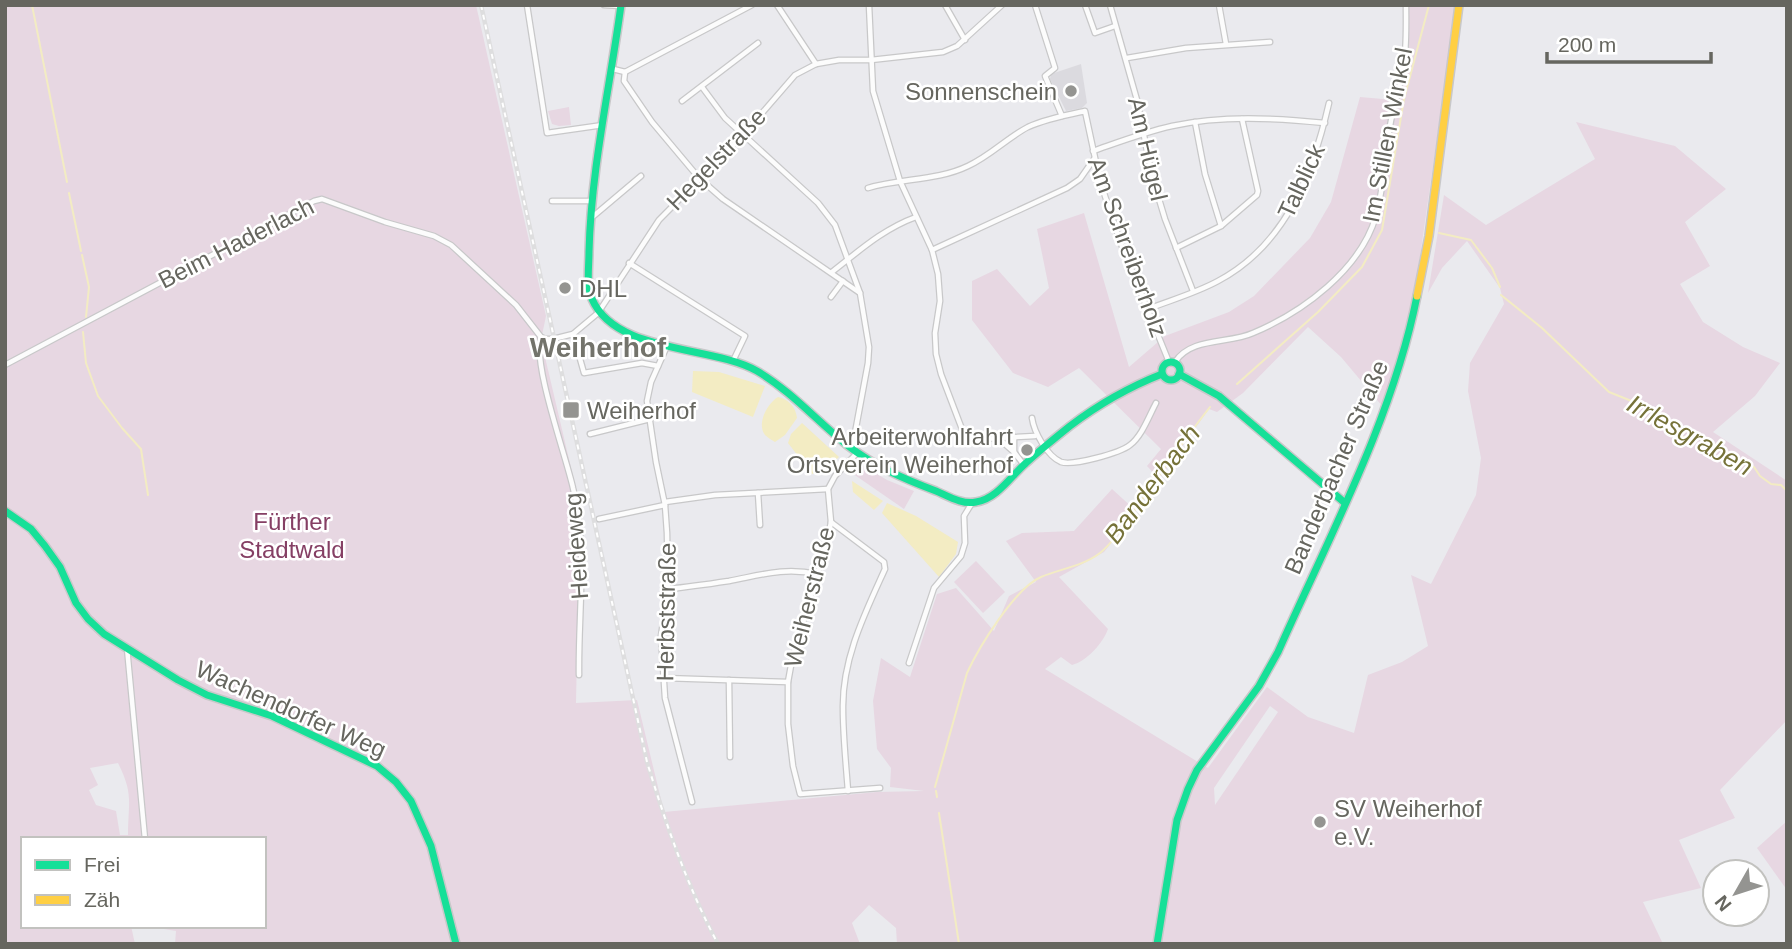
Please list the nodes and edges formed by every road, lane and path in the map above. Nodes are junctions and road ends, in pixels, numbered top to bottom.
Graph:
1 (537, 5) edge
2 (604, 5) edge
3 (752, 5) edge
4 (777, 5) edge
5 (869, 5) edge
6 (945, 5) edge
7 (1002, 5) edge
8 (1035, 5) edge
9 (1085, 5) edge
10 (1110, 5) edge
11 (1219, 5) edge
12 (1406, 5) edge
13 (1459, 5) edge
14 (527, 6) edge
15 (621, 6) edge
16 (1115, 26) junction
17 (965, 40) junction
18 (1270, 42) dead end
19 (758, 43) dead end
20 (1226, 44) junction
21 (1127, 58) junction
22 (871, 60) junction
23 (816, 64) junction
24 (612, 69) junction
25 (625, 72) junction
26 (702, 87) junction
27 (682, 101) dead end
28 (1329, 103) dead end
29 (1062, 116) junction
30 (1242, 119) junction
31 (1195, 122) junction
32 (1325, 123) junction
33 (603, 125) junction
34 (1144, 134) junction
35 (743, 135) junction
36 (1093, 152) junction
37 (1095, 158) junction
38 (641, 176) dead end
39 (699, 178) junction
40 (900, 181) junction
41 (868, 187) dead end
42 (552, 201) dead end
43 (590, 201) junction
44 (916, 217) junction
45 (590, 219) junction
46 (1221, 226) junction
47 (1176, 248) junction
48 (932, 250) junction
49 (848, 259) junction
50 (629, 263) junction
51 (832, 272) junction
52 (844, 281) junction
53 (1194, 291) junction
54 (860, 293) junction
55 (831, 297) dead end
56 (1148, 309) junction
57 (598, 313) junction
58 (573, 334) junction
59 (541, 337) junction
60 (667, 346) junction
61 (733, 361) junction
62 (1172, 362) junction
63 (5, 365) edge
64 (658, 366) junction
65 (1162, 374) junction
66 (1179, 374) junction
67 (1156, 403) dead end
68 (1032, 418) dead end
69 (650, 419) junction
70 (590, 434) dead end
71 (1036, 436) junction
72 (998, 438) junction
73 (1014, 438) junction
74 (1045, 447) junction
75 (855, 451) junction
76 (1014, 452) junction
77 (1024, 465) junction
78 (828, 489) junction
79 (758, 493) junction
80 (972, 503) junction
81 (1345, 503) junction
82 (665, 504) junction
83 (5, 511) edge
84 (599, 519) dead end
85 (831, 522) junction
86 (760, 525) dead end
87 (817, 574) junction
88 (668, 589) junction
89 (127, 648) junction
90 (909, 663) dead end
91 (579, 675) dead end
92 (664, 678) junction
93 (729, 680) junction
94 (788, 682) junction
95 (730, 757) dead end
96 (880, 788) dead end
97 (848, 791) junction
98 (692, 802) dead end
99 (145, 837) edge
100 (456, 944) edge
101 (1157, 944) edge

1 - 14 street
2 - 15 street
3 - 25 street
4 - 23 street
5 - 22 street
6 - 17 street
7 - 17 street
8 - 29 street
9 - 16 street
10 - 16 street, Am Hügel
11 - 20 street
12 - 62 street, Im Stillen Winkel
13 - 81 street, Banderbacher Straße
14 - 33 street
15 - 24 street
16 - 21 street, Am Hügel
17 - 22 street, Hegelstraße
18 - 20 street
19 - 26 street
20 - 21 street
21 - 34 street, Am Hügel
22 - 23 street, Hegelstraße
22 - 40 street
23 - 35 street, Hegelstraße
24 - 25 street
24 - 33 street
25 - 39 street
26 - 27 street
26 - 35 street
28 - 32 street, Talblick
29 - 36 street, Am Schreiberholz
29 - 40 street
30 - 31 street
30 - 32 street
30 - 46 street
31 - 34 street
31 - 46 street
32 - 53 street, Talblick
33 - 43 street
34 - 36 street
34 - 47 street, Am Hügel
35 - 39 street, Hegelstraße
35 - 49 street
36 - 37 street, Am Schreiberholz
37 - 48 street
37 - 56 street, Am Schreiberholz
38 - 45 street
39 - 50 street, Hegelstraße
39 - 51 street
40 - 41 street
40 - 44 street
42 - 43 street
43 - 45 street
44 - 48 street
44 - 49 street
45 - 57 street
46 - 47 street
47 - 53 street, Am Hügel
48 - 72 street
49 - 51 street
49 - 54 street
50 - 57 street, Hegelstraße
50 - 61 street
51 - 52 street
52 - 54 street
52 - 55 street
53 - 56 street, Talblick
54 - 75 street
56 - 62 street, Am Schreiberholz
57 - 58 street
57 - 60 street
58 - 59 street
58 - 64 street
59 - 63 street, Beim Haderlach
59 - 91 street, Heideweg
60 - 61 street
60 - 64 street, Herbststraße
61 - 75 street
62 - 65 street
62 - 66 street
64 - 69 street, Herbststraße
65 - 66 street
65 - 74 street
66 - 81 street
67 - 74 street
68 - 71 street
69 - 70 street
69 - 82 street, Herbststraße
71 - 73 street
71 - 74 street
72 - 73 street
72 - 76 street
73 - 76 street
74 - 77 street
75 - 78 street
75 - 80 street
76 - 77 street
77 - 80 street
78 - 79 street
78 - 85 street, Weiherstraße
79 - 82 street
79 - 86 street
80 - 90 street
81 - 101 street, Banderbacher Straße
82 - 84 street
82 - 88 street, Herbststraße
83 - 89 street, Wachendorfer Weg
85 - 87 street, Weiherstraße
85 - 97 street
87 - 88 street
87 - 94 street, Weiherstraße
88 - 92 street, Herbststraße
89 - 99 street
89 - 100 street, Wachendorfer Weg
92 - 93 street
92 - 98 street, Herbststraße
93 - 94 street
93 - 95 street
94 - 97 street, Weiherstraße
96 - 97 street

